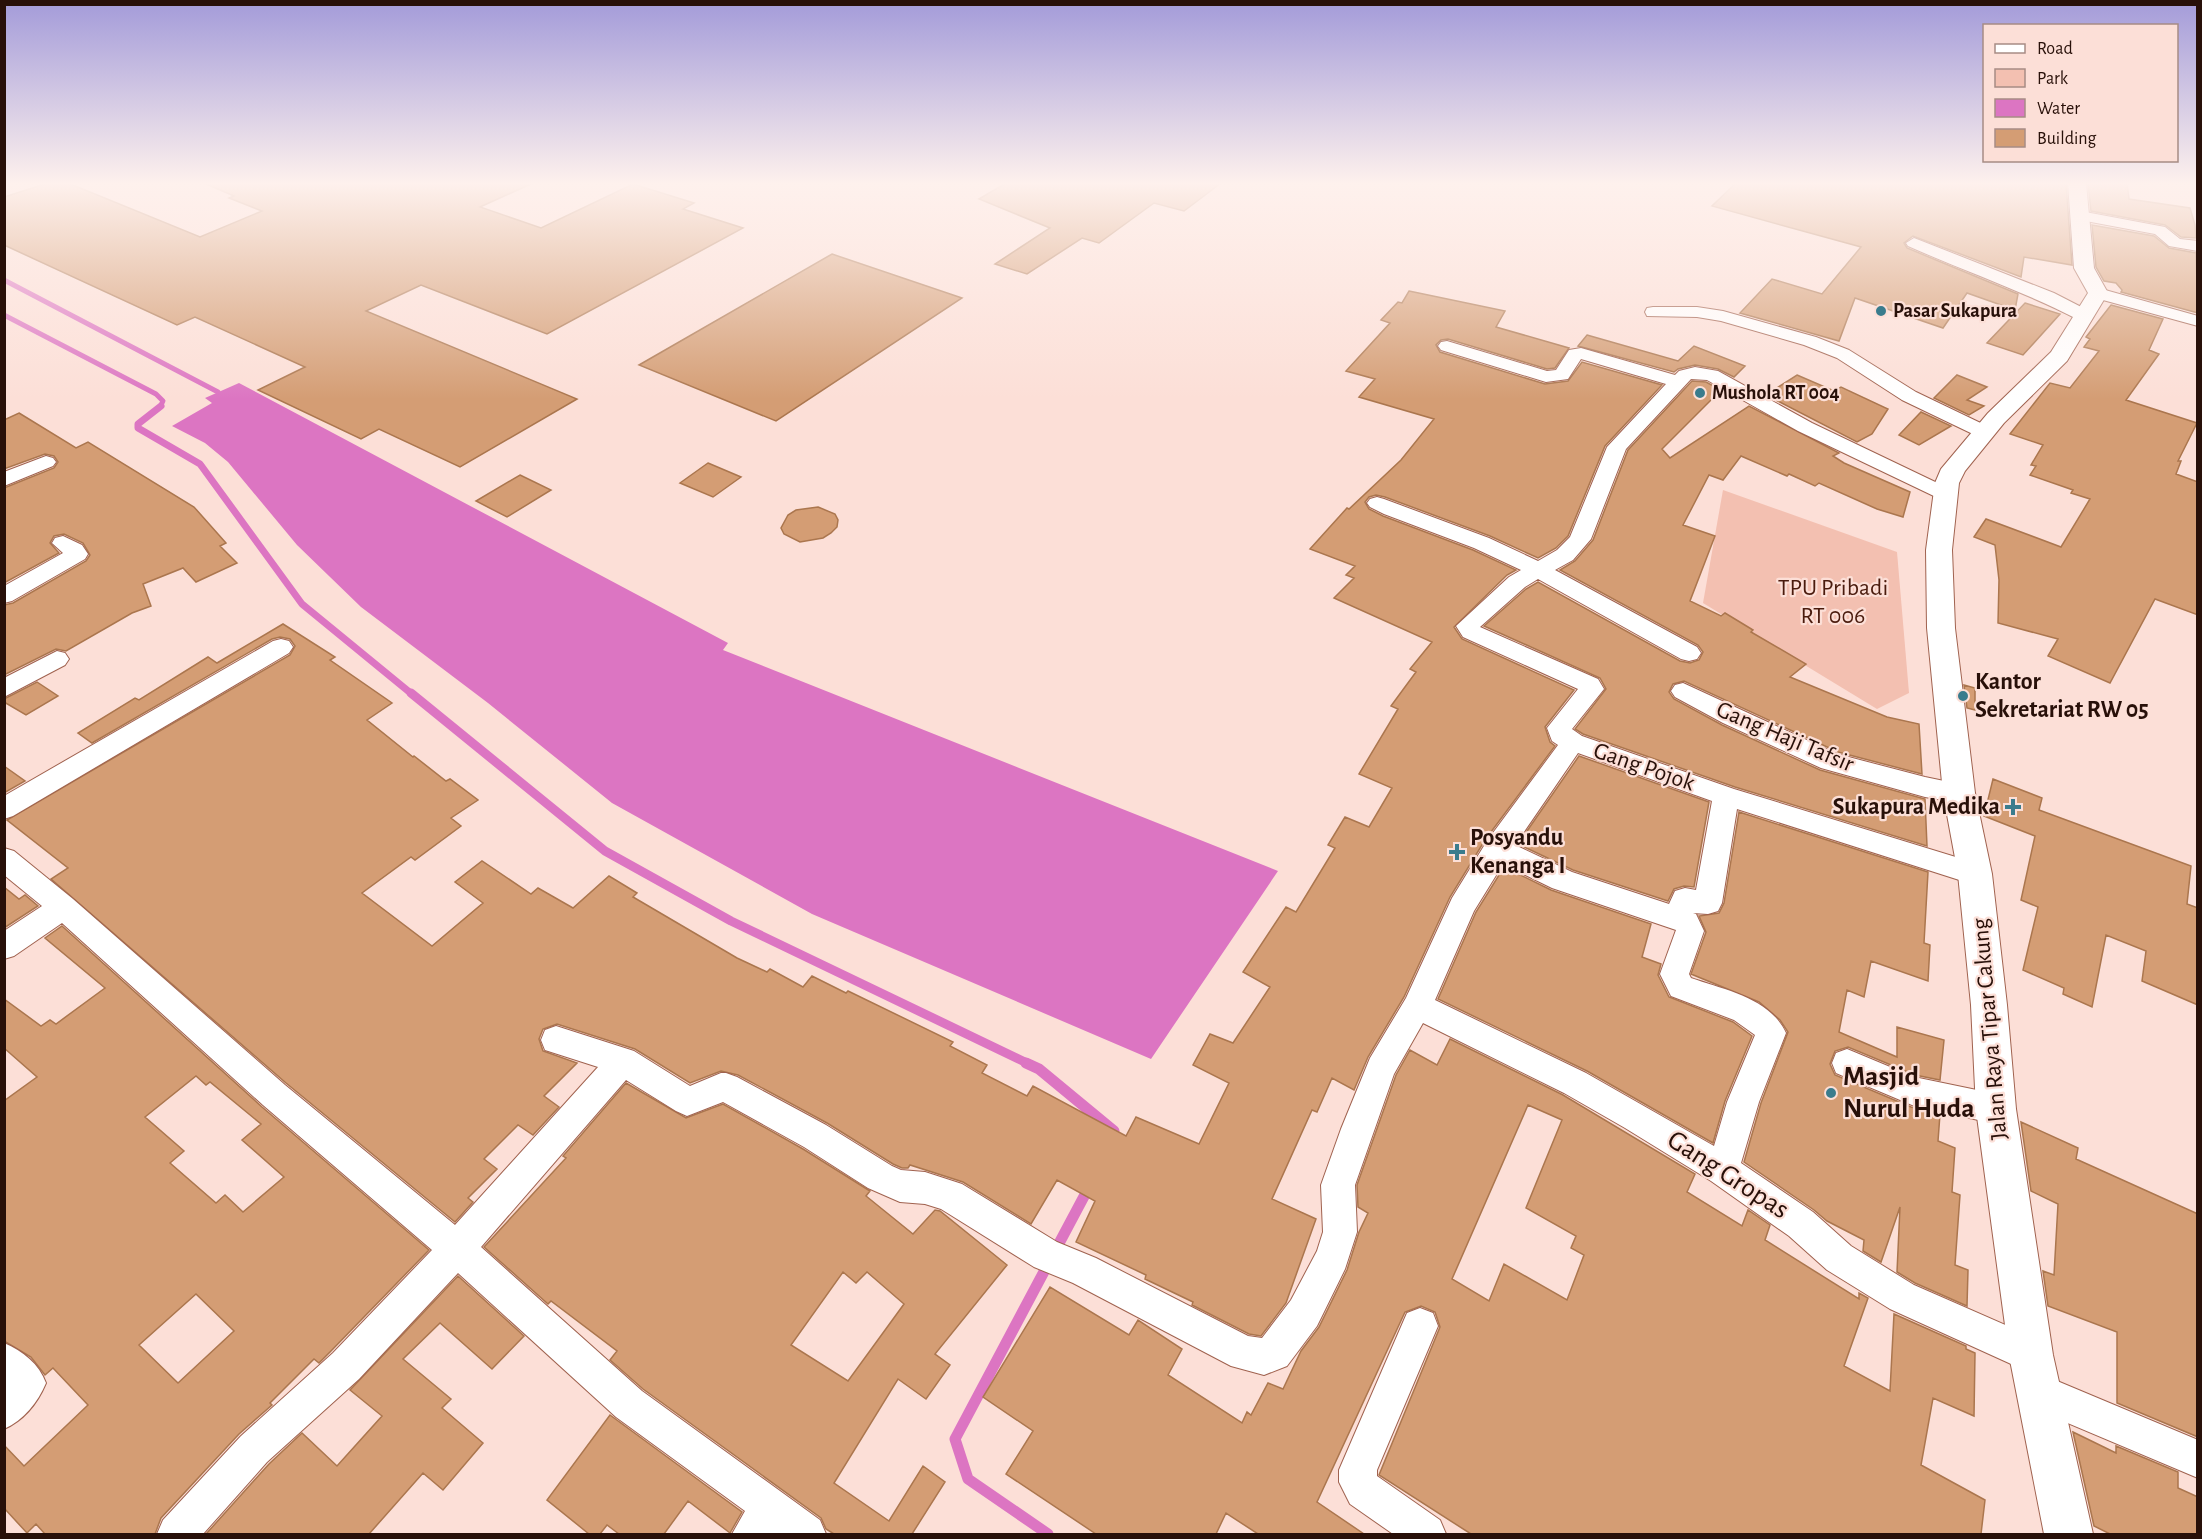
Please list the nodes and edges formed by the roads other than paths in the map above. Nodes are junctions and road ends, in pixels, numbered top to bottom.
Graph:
1 (1941, 255) edge
2 (2083, 255) edge
3 (2090, 304) junction
4 (1653, 312) dead end
5 (2198, 321) edge
6 (1447, 346) dead end
7 (1678, 382) junction
8 (1984, 432) junction
9 (46, 462) dead end
10 (4, 480) edge
11 (1945, 494) junction
12 (1377, 503) dead end
13 (63, 543) dead end
14 (1539, 570) junction
15 (4, 596) edge
16 (281, 647) dead end
17 (1689, 653) dead end
18 (57, 659) dead end
19 (4, 689) edge
20 (1683, 691) dead end
21 (1573, 742) junction
22 (1959, 793) junction
23 (1726, 796) junction
24 (4, 809) edge
25 (1497, 849) junction
26 (4, 859) edge
27 (1975, 874) junction
28 (63, 907) junction
29 (1676, 919) junction
30 (4, 946) edge
31 (1417, 1006) junction
32 (556, 1040) dead end
33 (623, 1061) junction
34 (1847, 1063) dead end
35 (1996, 1109) junction
36 (1723, 1170) junction
37 (457, 1249) junction
38 (1420, 1326) dead end
39 (2031, 1355) junction
40 (4, 1361) edge
41 (2038, 1392) junction
42 (4, 1410) edge
43 (2198, 1459) edge
44 (762, 1521) edge
45 (177, 1534) edge
46 (806, 1534) edge
47 (1426, 1534) edge
48 (2068, 1534) edge

1 - 3 street
2 - 3 street
3 - 5 street
3 - 8 street, Jalan Raya Tipar Cakung
4 - 8 street
6 - 7 street
7 - 11 street
7 - 14 street
8 - 11 street, Jalan Raya Tipar Cakung
9 - 10 street
11 - 22 street, Jalan Raya Tipar Cakung
12 - 14 street
13 - 15 street
14 - 17 street
14 - 21 street
16 - 24 street
18 - 19 street
20 - 22 street, Gang Haji Tafsir
21 - 23 street, Gang Pojok
21 - 25 street, Gang Pojok
22 - 27 street, Jalan Raya Tipar Cakung
23 - 27 street, Gang Pojok
23 - 29 street
25 - 29 street
25 - 31 street, Gang Pojok
26 - 28 street
27 - 35 street, Jalan Raya Tipar Cakung
28 - 30 street
28 - 37 street
29 - 36 street
31 - 33 street, Gang Pojok
31 - 36 street, Gang Gropas
32 - 33 street
33 - 37 street
34 - 35 street
35 - 39 street, Jalan Raya Tipar Cakung
36 - 39 street, Gang Gropas
37 - 44 street
37 - 45 street
38 - 47 street
39 - 41 street, Jalan Raya Tipar Cakung
40 - 42 street
41 - 43 street
41 - 48 street, Jalan Raya Tipar Cakung
44 - 46 street

